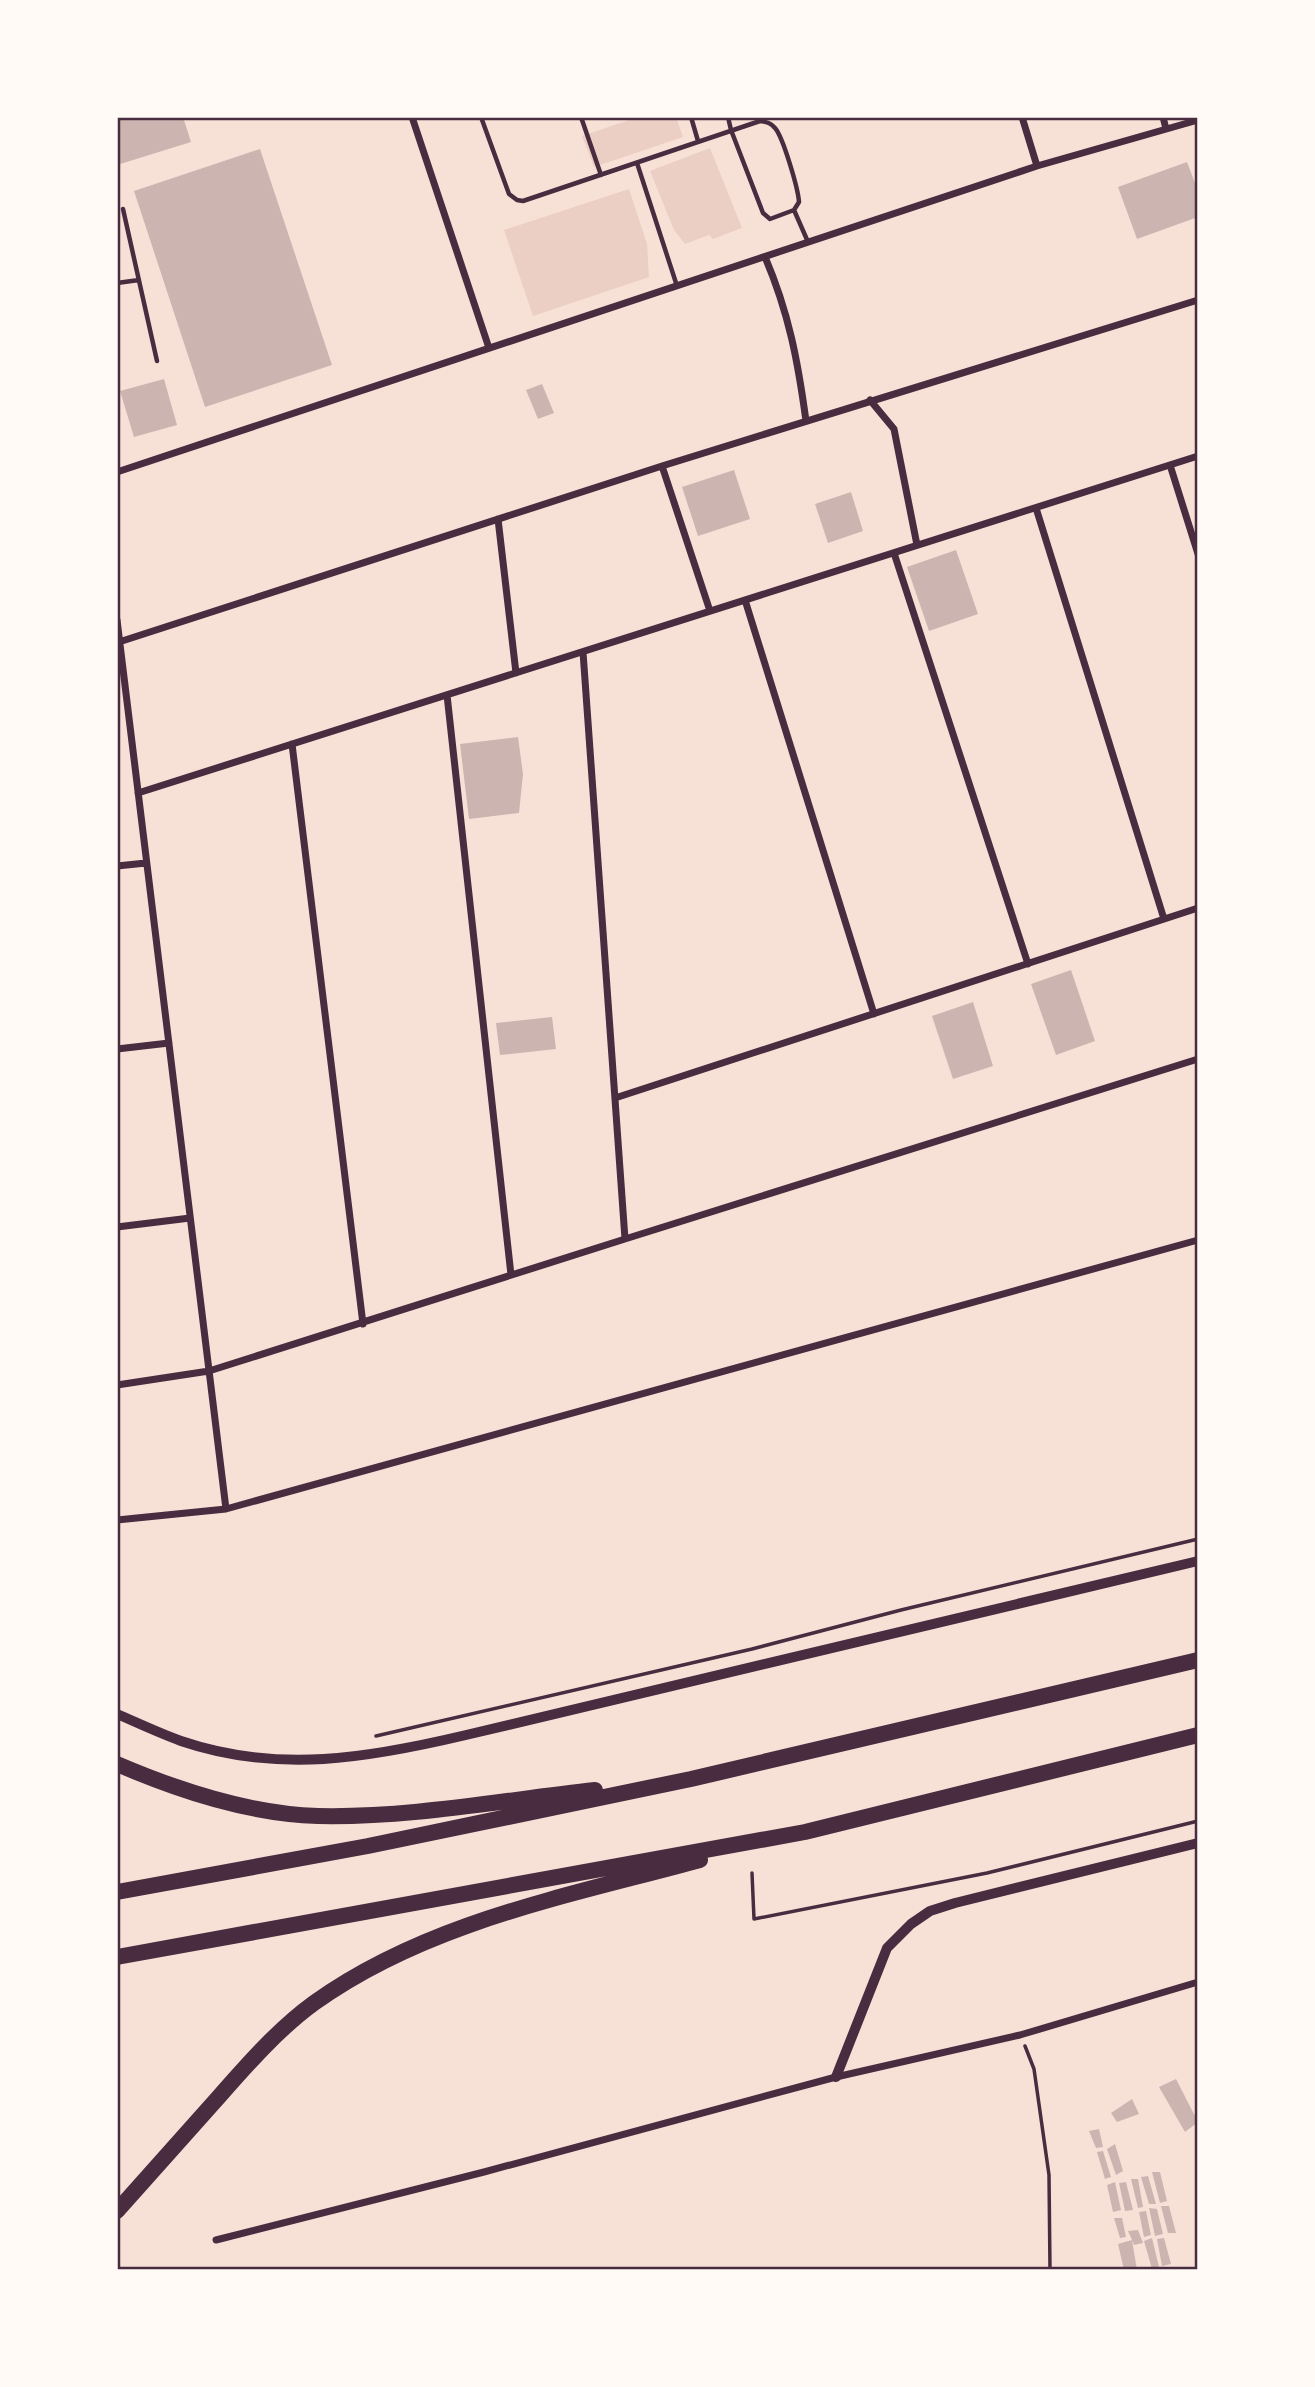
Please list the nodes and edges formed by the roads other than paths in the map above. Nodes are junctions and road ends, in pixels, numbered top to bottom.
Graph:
1 (412, 117) edge
2 (481, 117) edge
3 (581, 117) edge
4 (691, 117) edge
5 (728, 117) edge
6 (1023, 117) edge
7 (1163, 117) edge
8 (1198, 120) edge
9 (1166, 129) junction
10 (732, 130) junction
11 (698, 141) junction
12 (637, 163) junction
13 (1037, 166) junction
14 (601, 175) junction
15 (123, 209) dead end
16 (794, 211) junction
17 (808, 242) junction
18 (765, 257) junction
19 (139, 280) junction
20 (117, 283) edge
21 (677, 286) junction
22 (1198, 300) edge
23 (489, 348) junction
24 (158, 361) dead end
25 (870, 400) junction
26 (806, 421) junction
27 (1198, 456) edge
28 (1170, 465) junction
29 (662, 466) junction
30 (117, 472) edge
31 (1035, 508) junction
32 (498, 519) junction
33 (917, 545) junction
34 (894, 553) junction
35 (1198, 554) edge
36 (745, 600) junction
37 (710, 611) junction
38 (117, 620) edge
39 (119, 642) junction
40 (583, 652) junction
41 (516, 673) junction
42 (447, 695) junction
43 (292, 744) junction
44 (138, 793) junction
45 (146, 863) junction
46 (117, 866) edge
47 (1198, 908) edge
48 (1164, 919) junction
49 (1028, 964) junction
50 (874, 1014) junction
51 (169, 1043) junction
52 (117, 1049) edge
53 (1198, 1059) edge
54 (615, 1098) junction
55 (190, 1218) junction
56 (117, 1227) edge
57 (625, 1239) junction
58 (1198, 1240) edge
59 (511, 1275) junction
60 (363, 1324) junction
61 (209, 1371) junction
62 (117, 1385) edge
63 (226, 1509) junction
64 (117, 1520) edge
65 (1198, 1561) edge
66 (1198, 1660) edge
67 (117, 1714) edge
68 (1198, 1735) edge
69 (117, 1764) edge
70 (691, 1779) junction
71 (805, 1832) junction
72 (1198, 1843) edge
73 (117, 1892) edge
74 (117, 1957) edge
75 (1198, 1983) edge
76 (836, 2077) junction
77 (117, 2211) edge
78 (216, 2240) dead end

1 - 23 street
2 - 14 lane
3 - 14 lane
4 - 11 lane
5 - 10 lane
6 - 13 street
7 - 9 street
8 - 9 street
9 - 13 street
10 - 11 lane
10 - 16 lane
10 - 16 lane
11 - 12 lane
12 - 14 lane
12 - 21 lane
13 - 17 street
15 - 19 lane
16 - 17 lane
17 - 18 street
18 - 21 street
18 - 26 street
19 - 20 lane
19 - 24 lane
21 - 23 street
22 - 25 street
23 - 30 street
25 - 26 street
25 - 33 street
26 - 29 street
27 - 28 street
28 - 31 street
28 - 35 street
29 - 32 street
29 - 37 street
31 - 33 street
31 - 48 street
32 - 39 street
32 - 41 street
33 - 34 street
34 - 36 street
34 - 49 street
36 - 37 street
36 - 50 street
37 - 40 street
38 - 39 street
39 - 44 street
40 - 41 street
40 - 54 street
41 - 42 street
42 - 43 street
42 - 59 street
43 - 44 street
43 - 60 street
44 - 45 street
45 - 46 street
45 - 51 street
47 - 48 street
48 - 49 street
49 - 50 street
50 - 54 street
51 - 52 street
51 - 55 street
53 - 57 street
54 - 57 street
55 - 56 street
55 - 61 street
57 - 59 street
58 - 63 street
59 - 60 street
60 - 61 street
61 - 62 street
61 - 63 street
63 - 64 street
65 - 67 street
66 - 70 highway
68 - 71 highway
69 - 70 highway
70 - 73 highway
71 - 74 highway
71 - 77 highway
72 - 76 street
75 - 76 street
76 - 78 street

